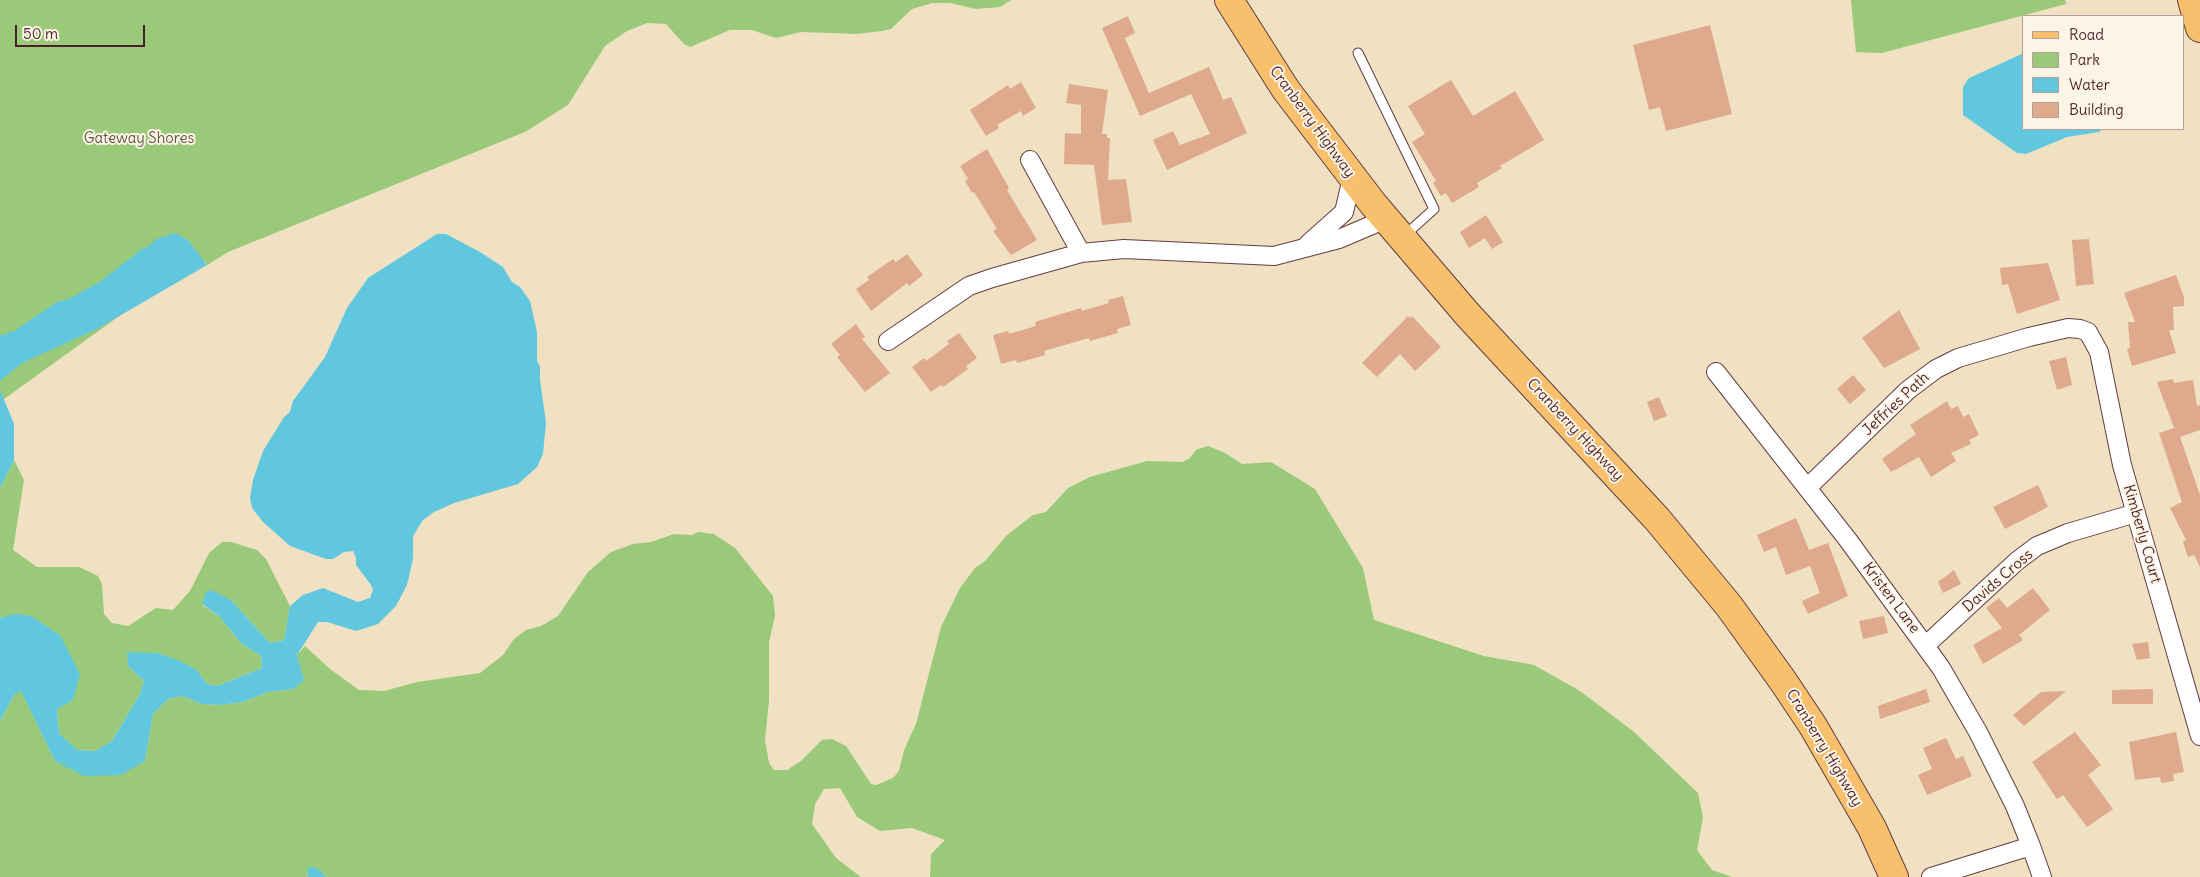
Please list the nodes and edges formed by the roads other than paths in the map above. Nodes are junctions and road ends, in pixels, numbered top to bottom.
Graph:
1 (1229, 0) edge
2 (2192, 0) edge
3 (2200, 28) edge
4 (1358, 53) dead end
5 (1030, 160) dead end
6 (1352, 178) junction
7 (1394, 228) junction
8 (1303, 248) junction
9 (1081, 253) junction
10 (2088, 332) joint
11 (888, 341) dead end
12 (1716, 372) dead end
13 (1807, 488) junction
14 (2136, 513) junction
15 (1926, 645) junction
16 (2200, 736) edge
17 (2031, 846) junction
18 (1894, 877) edge
19 (1930, 877) edge
20 (2042, 877) edge

1 - 6 main road, Cranberry Highway
2 - 3 main road
4 - 7 lane
5 - 9 street
6 - 7 main road, Cranberry Highway
6 - 8 street
7 - 8 street
7 - 18 main road, Cranberry Highway
8 - 9 street
9 - 11 street
10 - 13 street, Jeffries Path
10 - 14 street, Kimberly Court
12 - 13 street, Kristen Lane
13 - 15 street, Kristen Lane
14 - 15 street, Davids Cross
14 - 16 street, Kimberly Court
15 - 17 street, Kristen Lane
17 - 19 street
17 - 20 street, Kristen Lane

